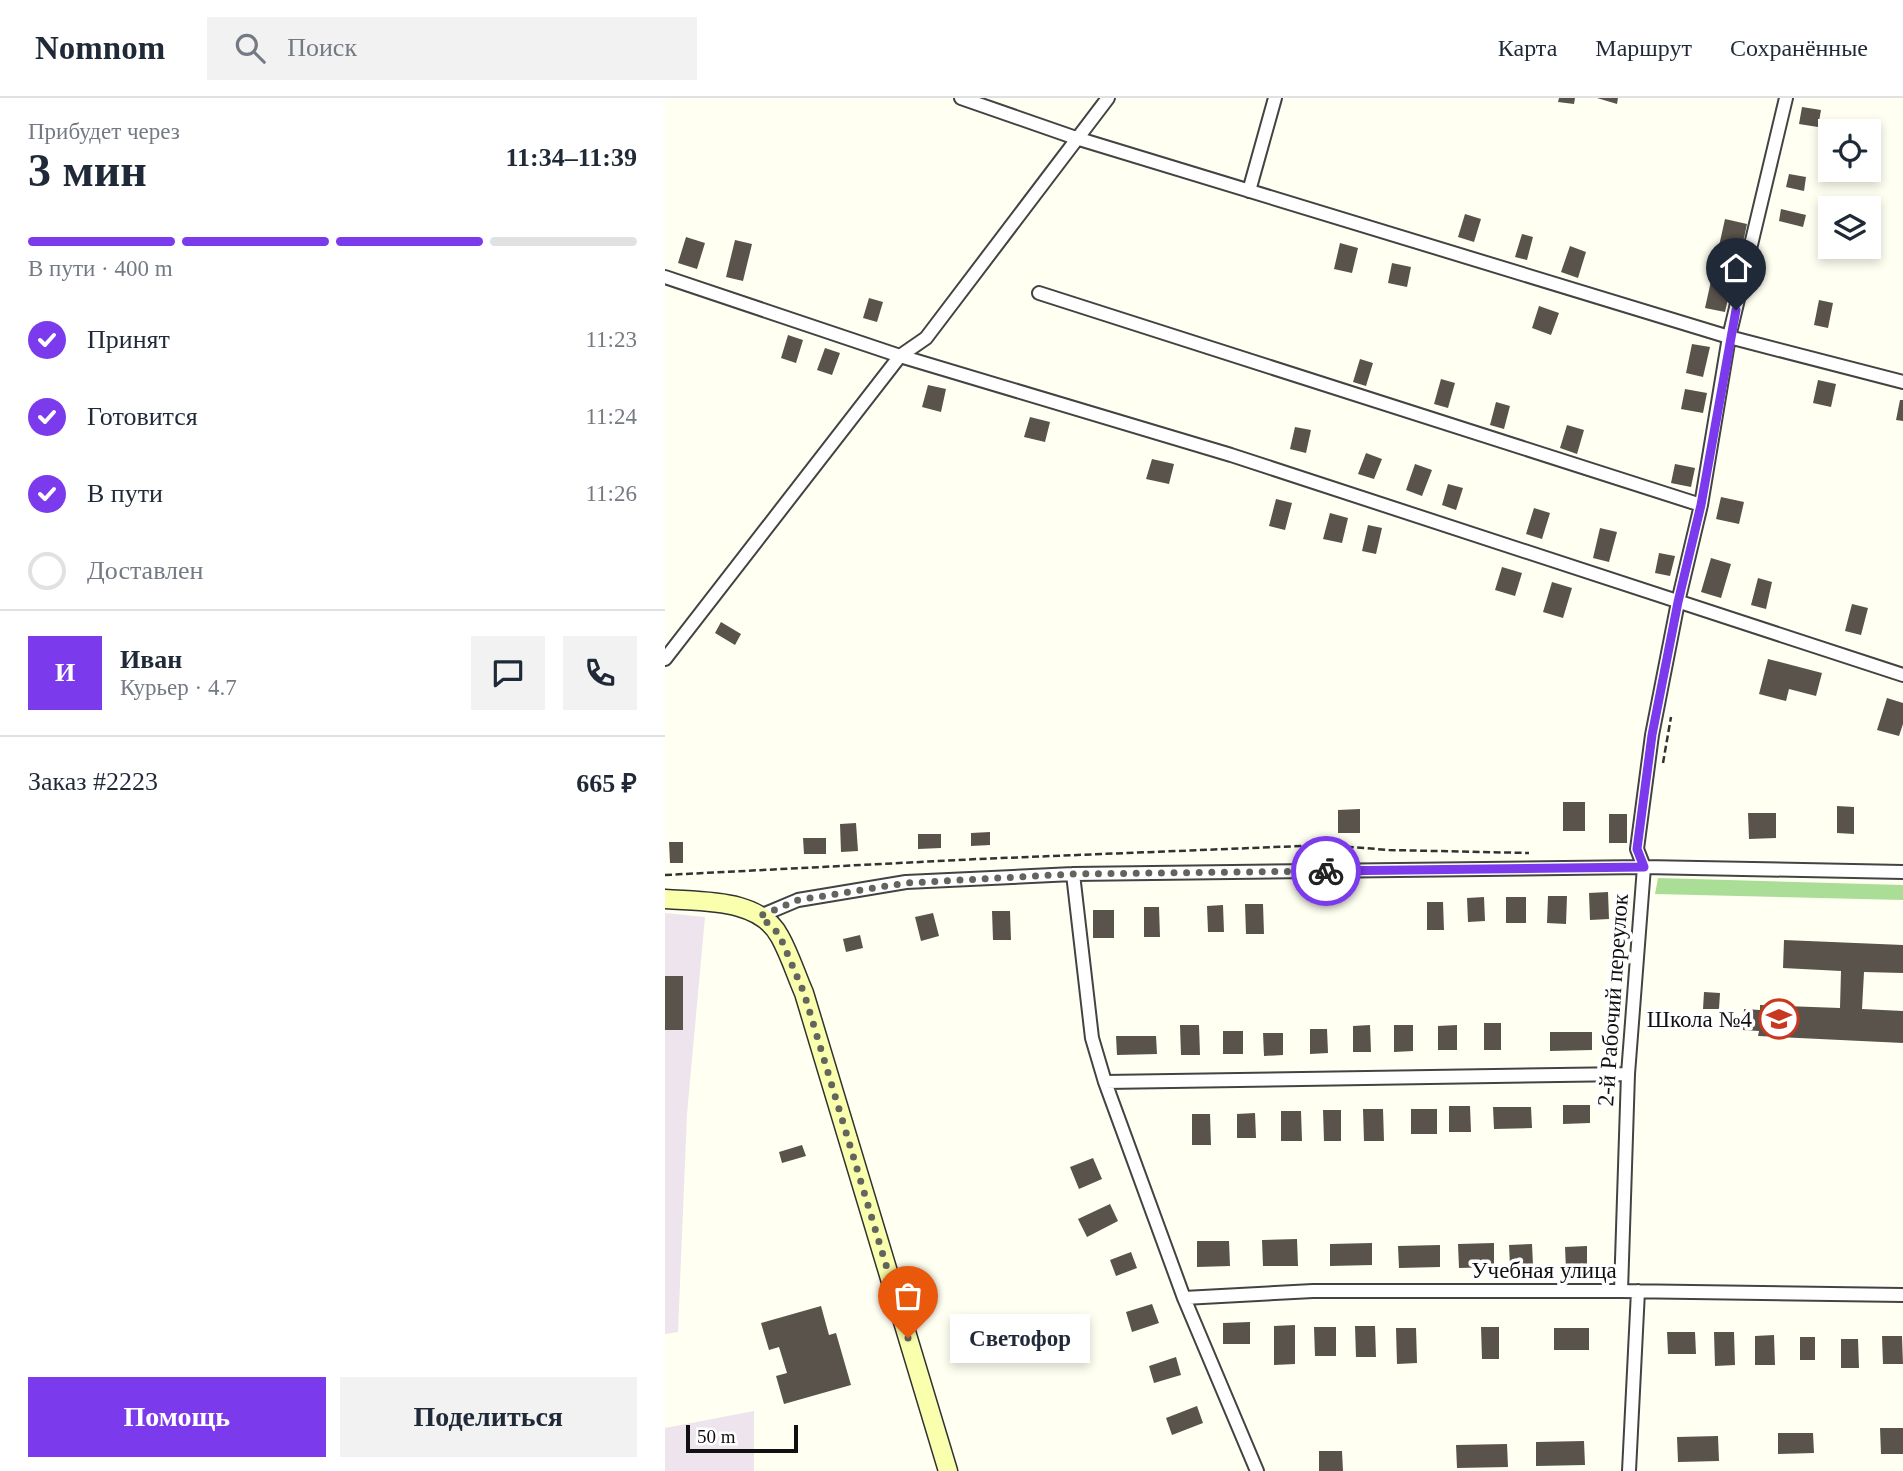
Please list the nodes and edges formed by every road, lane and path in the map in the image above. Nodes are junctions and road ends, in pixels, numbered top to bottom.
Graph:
1 (961, 98) edge
2 (1108, 98) edge
3 (1275, 98) edge
4 (1786, 98) edge
5 (1076, 138) junction
6 (1249, 191) junction
7 (665, 277) edge
8 (1039, 293) dead end
9 (1729, 337) junction
10 (900, 356) junction
11 (1903, 382) edge
12 (1701, 505) junction
13 (1678, 602) junction
14 (665, 659) edge
15 (1903, 675) edge
16 (1672, 712) dead end
17 (1663, 766) dead end
18 (1528, 853) dead end
19 (1644, 867) junction
20 (1903, 872) edge
21 (1073, 874) junction
22 (665, 876) edge
23 (665, 899) edge
24 (760, 916) junction
25 (1628, 1074) junction
26 (1105, 1082) junction
27 (1621, 1291) junction
28 (1638, 1291) junction
29 (1903, 1295) edge
30 (1184, 1298) junction
31 (948, 1471) edge
32 (1257, 1471) edge
33 (1629, 1471) edge

1 - 5 street
2 - 5 street
3 - 6 street
4 - 9 street, 2-й Рабочий переулок
5 - 6 street
5 - 10 street
6 - 9 street
7 - 10 street
8 - 12 street
9 - 11 street
9 - 12 street, 2-й Рабочий переулок
10 - 13 street
10 - 14 street
12 - 13 street, 2-й Рабочий переулок
13 - 15 street
13 - 19 street, 2-й Рабочий переулок
16 - 17 path
18 - 22 path
19 - 20 street
19 - 21 street
19 - 25 street, 2-й Рабочий переулок
21 - 24 street
21 - 26 street
23 - 24 street
24 - 31 street
25 - 26 street
25 - 27 street, 2-й Рабочий переулок
26 - 30 street
27 - 28 street, Учебная улица
27 - 30 street, Учебная улица
28 - 29 street, Учебная улица
28 - 33 street
30 - 32 street

